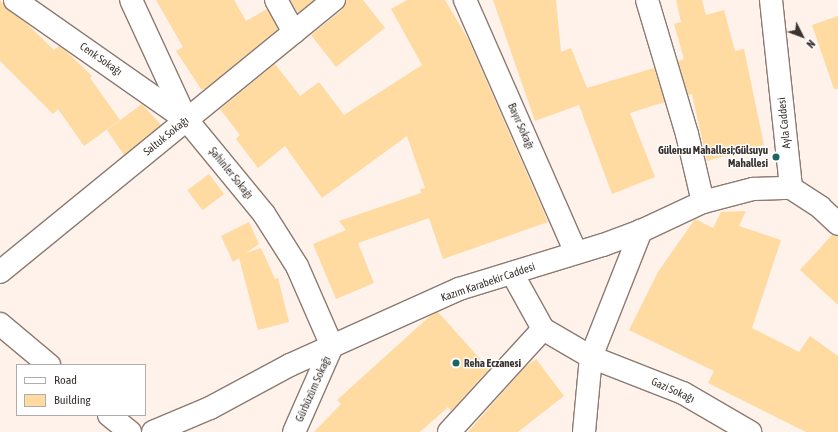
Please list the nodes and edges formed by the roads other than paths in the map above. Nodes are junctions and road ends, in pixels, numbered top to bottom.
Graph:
1 (15, 0) edge
2 (131, 0) edge
3 (276, 0) edge
4 (334, 0) edge
5 (465, 0) edge
6 (647, 0) edge
7 (771, 0) edge
8 (294, 32) junction
9 (186, 119) junction
10 (791, 188) junction
11 (703, 202) junction
12 (838, 224) edge
13 (641, 231) junction
14 (576, 253) junction
15 (0, 272) edge
16 (512, 273) junction
17 (0, 324) edge
18 (543, 329) junction
19 (332, 346) junction
20 (591, 357) junction
21 (48, 364) edge
22 (110, 416) edge
23 (130, 432) edge
24 (153, 432) edge
25 (294, 432) edge
26 (449, 432) edge
27 (584, 432) edge
28 (750, 432) edge

1 - 9 street, Cenk Sokağı
2 - 9 street, Şahinler Sokağı
3 - 8 street
4 - 8 street, Saltuk Sokağı
5 - 14 street, Bayır Sokağı
6 - 11 street
7 - 10 street, Ayla Caddesi
8 - 9 street, Saltuk Sokağı
9 - 15 street, Saltuk Sokağı
9 - 19 street, Şahinler Sokağı
10 - 11 street, Kazım Karabekir Caddesi
10 - 12 street
11 - 13 street, Kazım Karabekir Caddesi
13 - 14 street, Kazım Karabekir Caddesi
13 - 20 street
14 - 16 street, Kazım Karabekir Caddesi
16 - 18 street
16 - 19 street, Kazım Karabekir Caddesi
17 - 21 street
18 - 20 street, Gazi Sokağı
18 - 26 street
19 - 24 street, Kazım Karabekir Caddesi
19 - 25 street, Gürbüzüm Sokağı
20 - 27 street
20 - 28 street, Gazi Sokağı
22 - 23 street

